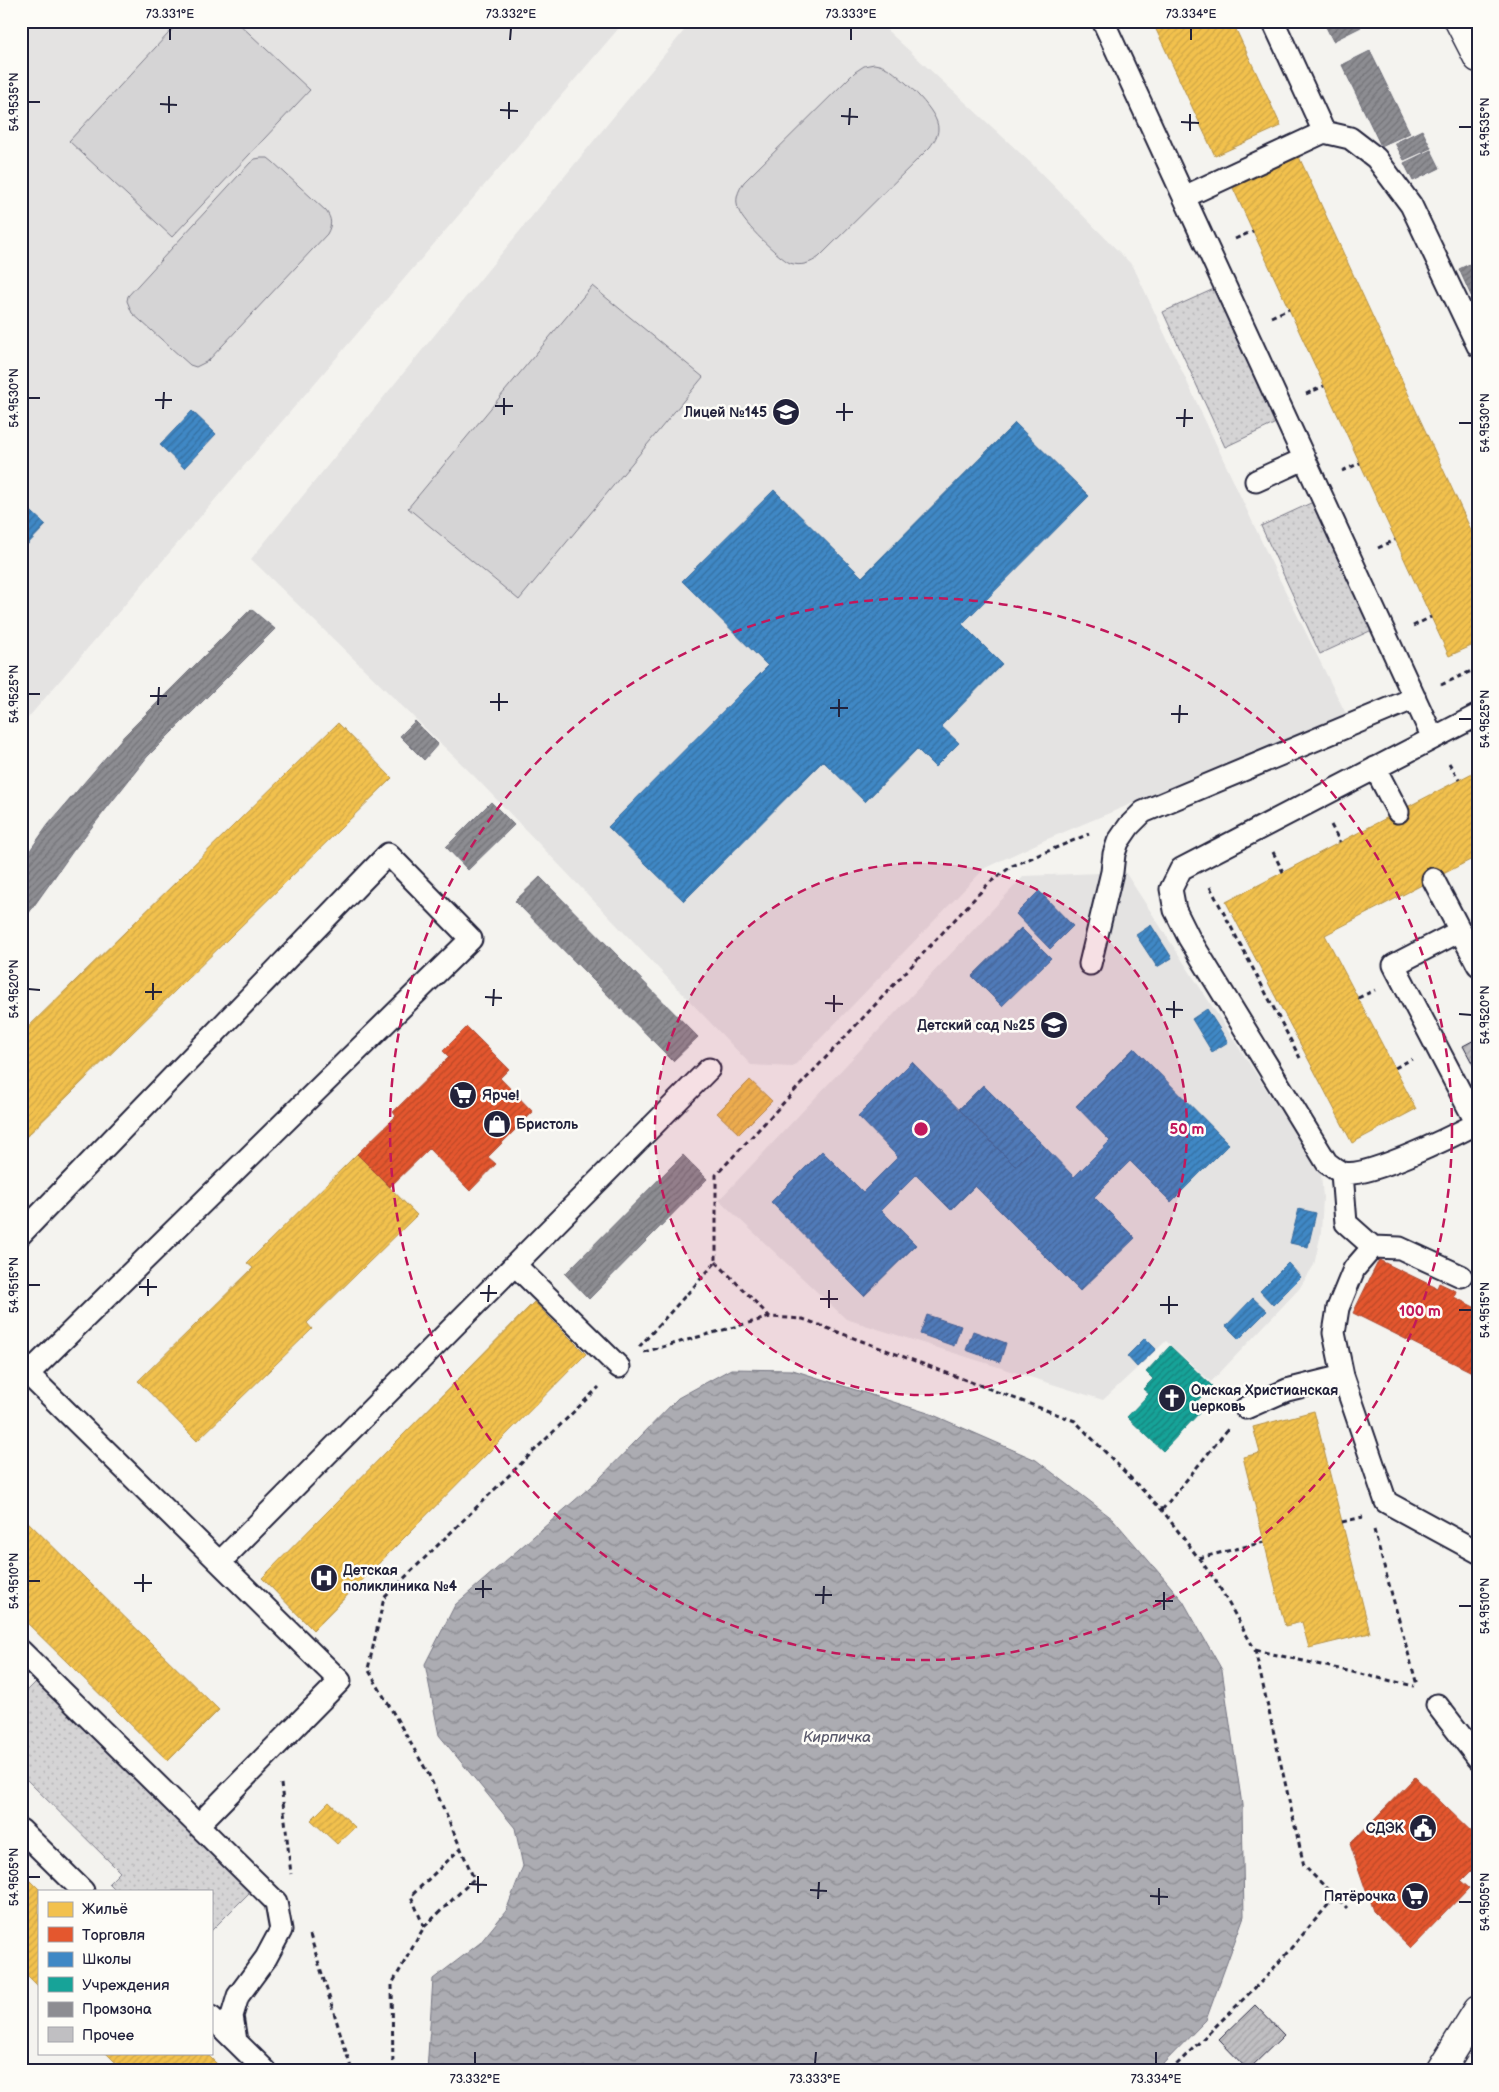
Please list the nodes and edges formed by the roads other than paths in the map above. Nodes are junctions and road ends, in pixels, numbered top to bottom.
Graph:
1 (1103, 21) edge
2 (1273, 21) edge
3 (1459, 21) edge
4 (1478, 58) edge
5 (1324, 132) junction
6 (1184, 197) junction
7 (1478, 346) edge
8 (1304, 459) junction
9 (1256, 481) dead end
10 (1415, 698) junction
11 (1478, 714) edge
12 (1433, 738) junction
13 (1375, 768) junction
14 (1398, 812) dead end
15 (1433, 879) dead end
16 (1460, 931) junction
17 (1475, 955) edge
18 (1090, 964) dead end
19 (709, 1069) dead end
20 (1477, 1123) edge
21 (1342, 1173) junction
22 (21, 1234) edge
23 (1373, 1247) junction
24 (515, 1265) junction
25 (1461, 1276) dead end
26 (625, 1361) road end
27 (1343, 1376) junction
28 (1246, 1408) road end
29 (1478, 1552) edge
30 (220, 1562) junction
31 (21, 1651) edge
32 (1437, 1705) dead end
33 (1478, 1758) edge
34 (198, 1825) junction
35 (21, 1830) edge
36 (82, 1890) edge
37 (1478, 2010) edge
38 (212, 2018) edge
39 (236, 2041) junction
40 (266, 2071) edge
41 (1440, 2071) edge

1 - 6 lane
2 - 5 lane
3 - 4 main road
5 - 6 lane
5 - 7 lane
6 - 8 lane
8 - 9 lane
8 - 10 lane
10 - 12 lane
10 - 18 lane
11 - 12 lane
12 - 13 lane
13 - 14 lane
13 - 21 lane
15 - 16 lane
16 - 17 lane
16 - 20 lane
19 - 24 lane
20 - 21 lane
21 - 23 lane
22 - 30 lane
23 - 25 lane
23 - 27 lane
24 - 26 lane
24 - 30 lane
27 - 28 lane
27 - 29 lane
30 - 34 lane
31 - 34 lane
32 - 33 lane
34 - 39 lane
35 - 36 lane
37 - 41 main road
38 - 39 lane
39 - 40 lane

